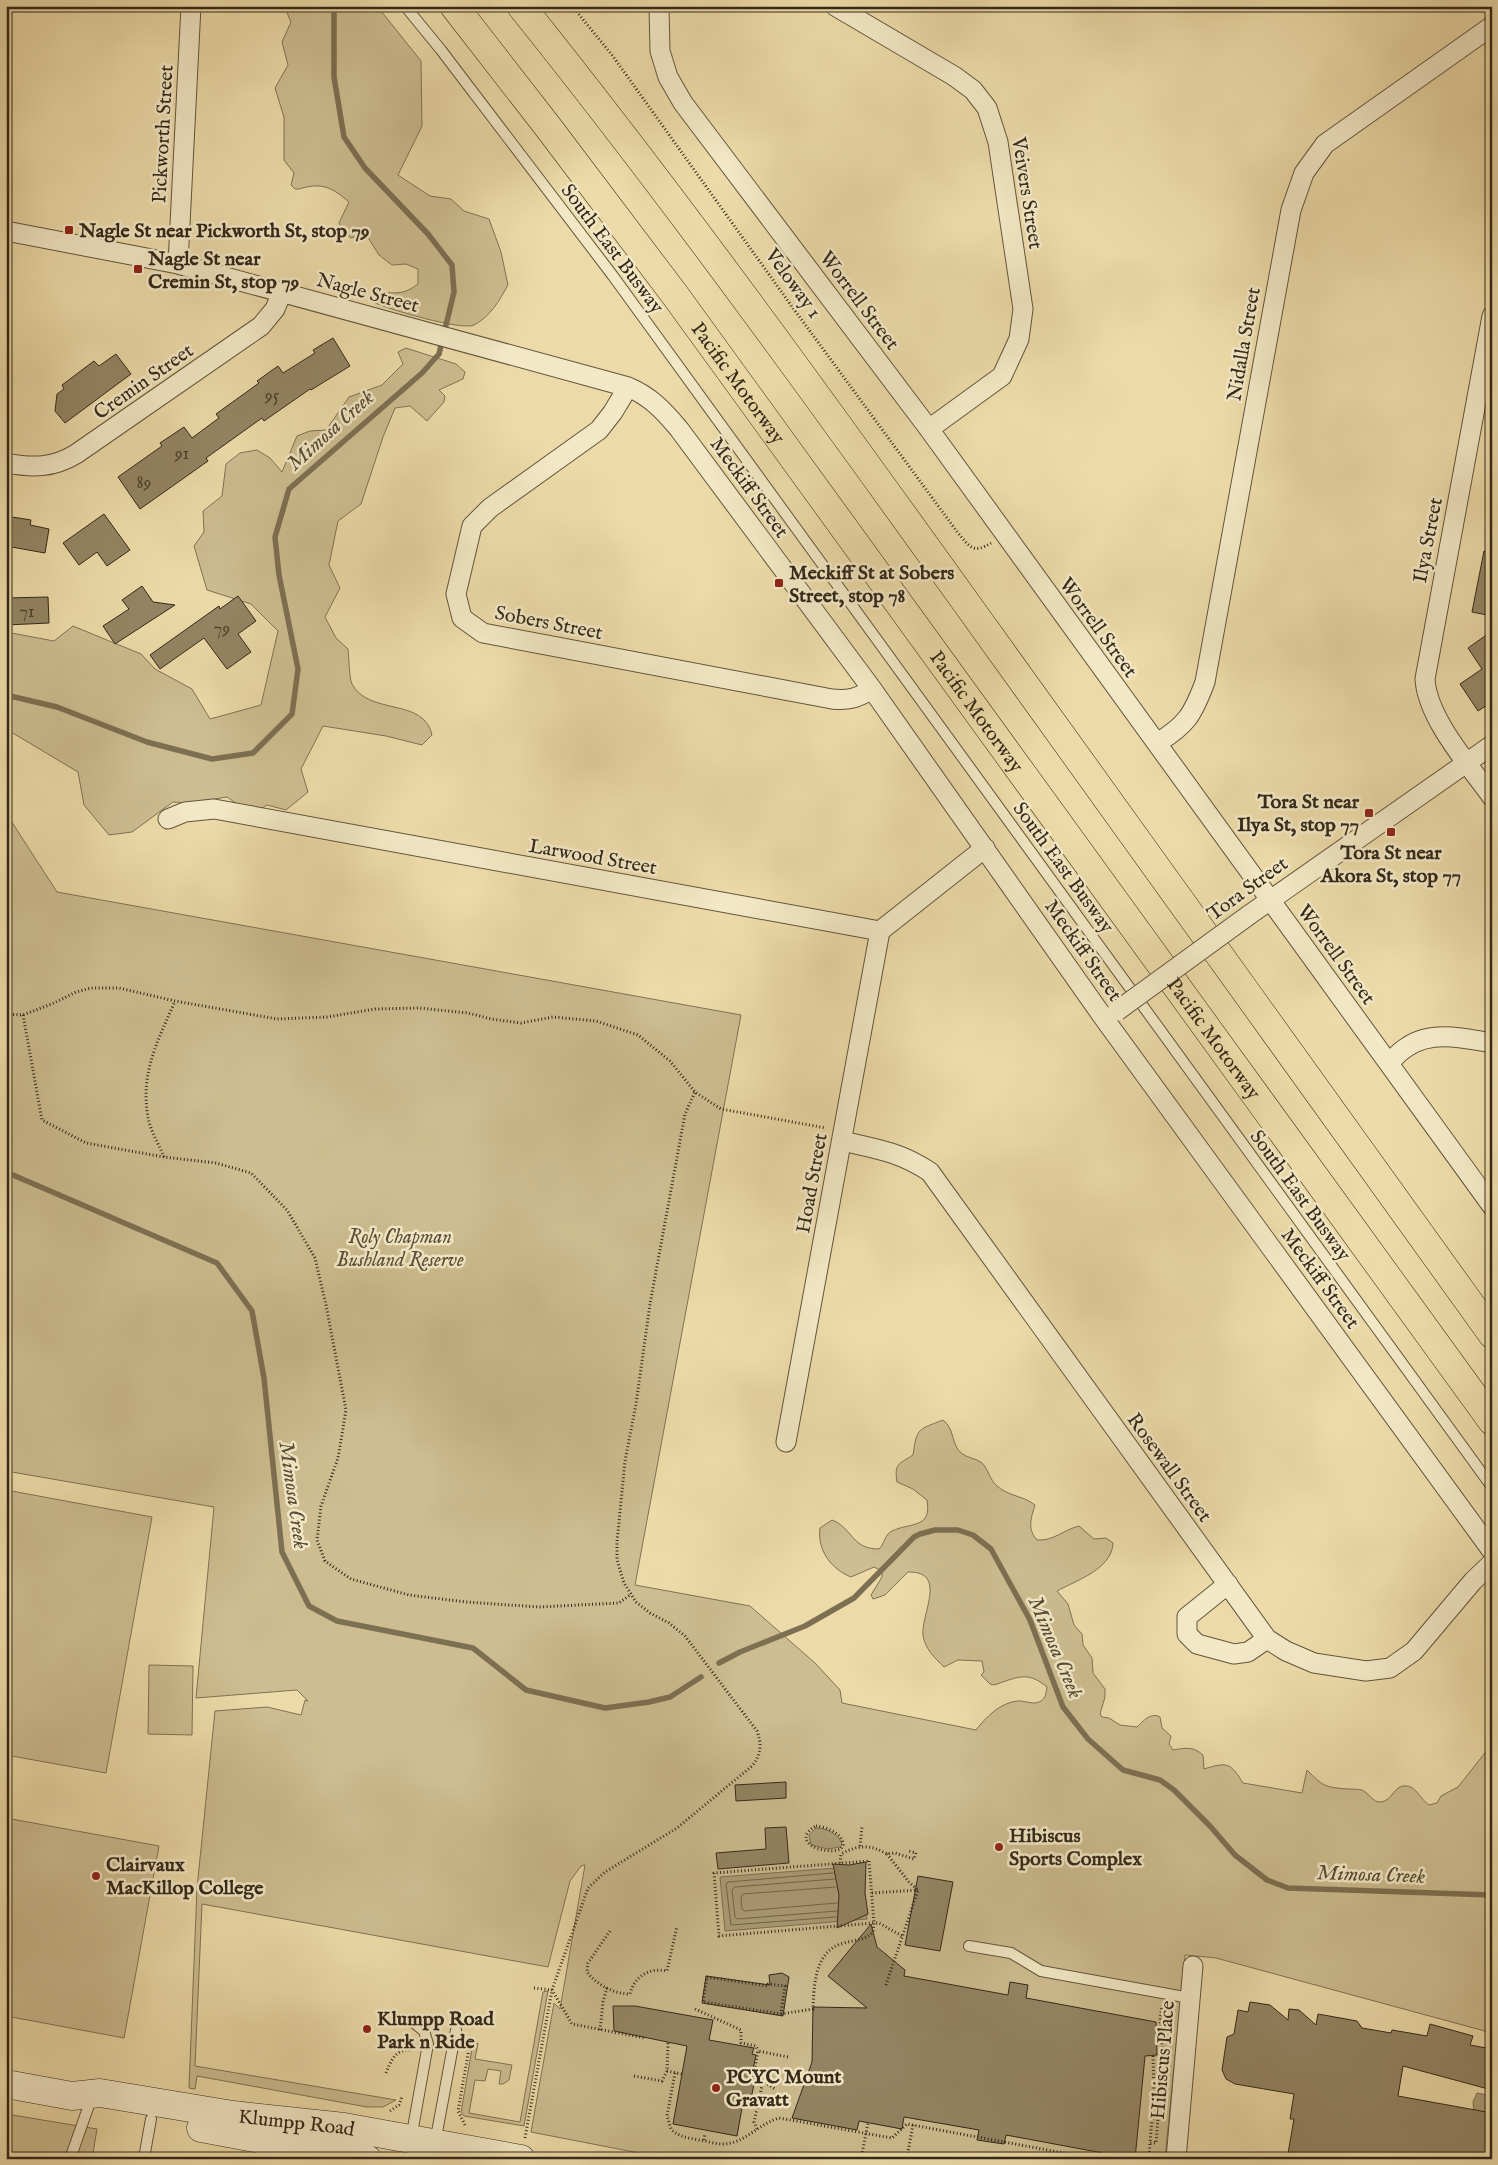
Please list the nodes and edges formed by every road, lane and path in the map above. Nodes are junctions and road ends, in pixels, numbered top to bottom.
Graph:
1 (191, 6) edge
2 (405, 6) edge
3 (454, 6) edge
4 (521, 6) edge
5 (572, 6) edge
6 (659, 6) edge
7 (835, 6) edge
8 (1492, 26) edge
9 (6, 231) edge
10 (178, 264) junction
11 (282, 292) junction
12 (1492, 316) edge
13 (628, 387) junction
14 (929, 429) junction
15 (6, 463) edge
16 (1004, 534) junction
17 (872, 689) junction
18 (1157, 743) junction
19 (1492, 745) edge
20 (1467, 762) junction
21 (1492, 798) edge
22 (168, 818) dead end
23 (985, 848) junction
24 (1269, 900) junction
25 (880, 931) junction
26 (175, 1001) junction
27 (6, 1014) edge
28 (23, 1015) junction
29 (1111, 1015) junction
30 (1492, 1043) edge
31 (1389, 1063) junction
32 (695, 1092) junction
33 (843, 1137) junction
34 (164, 1157) junction
35 (1492, 1206) edge
36 (1492, 1334) edge
37 (1492, 1421) edge
38 (786, 1442) dead end
39 (1492, 1487) edge
40 (1492, 1551) edge
41 (1492, 1563) edge
42 (1228, 1584) junction
43 (630, 1595) junction
44 (1267, 1639) junction
45 (862, 1827) dead end
46 (843, 1840) junction
47 (860, 1846) junction
48 (852, 1849) junction
49 (909, 1851) dead end
50 (887, 1854) junction
51 (840, 1863) junction
52 (918, 1890) junction
53 (872, 1893) junction
54 (874, 1923) junction
55 (677, 1926) dead end
56 (610, 1931) dead end
57 (902, 1936) junction
58 (969, 1946) dead end
59 (1193, 1966) dead end
60 (886, 1985) dead end
61 (607, 1987) junction
62 (534, 1988) dead end
63 (552, 1990) junction
64 (1164, 1993) junction
65 (1190, 1998) junction
66 (695, 2009) dead end
67 (781, 2014) junction
68 (413, 2022) joint
69 (456, 2030) dead end
70 (600, 2030) junction
71 (645, 2038) dead end
72 (470, 2042) dead end
73 (668, 2043) dead end
74 (411, 2050) junction
75 (758, 2052) junction
76 (1153, 2056) dead end
77 (788, 2057) dead end
78 (409, 2059) dead end
79 (667, 2071) junction
80 (386, 2073) dead end
81 (675, 2073) junction
82 (682, 2074) dead end
83 (634, 2076) dead end
84 (763, 2081) junction
85 (6, 2084) edge
86 (774, 2090) dead end
87 (403, 2094) dead end
88 (80, 2100) junction
89 (390, 2111) dead end
90 (151, 2119) junction
91 (868, 2123) dead end
92 (913, 2125) junction
93 (468, 2127) dead end
94 (757, 2129) junction
95 (866, 2133) junction
96 (705, 2134) dead end
97 (704, 2140) junction
98 (1150, 2142) junction
99 (422, 2150) edge
100 (523, 2151) edge
101 (907, 2157) dead end
102 (1149, 2157) edge
103 (144, 2158) edge
104 (70, 2159) edge
105 (367, 2159) edge
106 (861, 2159) edge
107 (1096, 2159) edge
108 (1135, 2159) edge
109 (1176, 2159) edge

1 - 10 street, Pickworth Street
2 - 39 lane, South East Busway
3 - 37 highway, Pacific Motorway
4 - 36 highway
5 - 16 path, Veloway 1
6 - 14 street, Worrell Street
7 - 14 street, Veivers Street
8 - 18 street, Nidalla Street
9 - 10 street, Nagle Street
10 - 11 street, Nagle Street
11 - 13 street, Nagle Street
11 - 15 street, Cremin Street
12 - 20 street, Ilya Street
13 - 17 street, Meckiff Street
13 - 17 street, Sobers Street
14 - 16 street, Worrell Street
16 - 18 street, Worrell Street
17 - 23 street, Meckiff Street
18 - 24 street, Worrell Street
19 - 20 street, Tora Street
20 - 21 street, Ilya Street
20 - 24 street, Tora Street
22 - 25 street, Larwood Street
23 - 25 street
23 - 29 street, Meckiff Street
24 - 29 street, Tora Street, bridge
24 - 31 street, Worrell Street
25 - 33 street, Hoad Street
26 - 28 path
26 - 32 path
26 - 34 path
27 - 28 path
28 - 34 path
29 - 40 street, Meckiff Street
30 - 31 street
31 - 35 street, Worrell Street
32 - 33 path
32 - 43 path
33 - 38 street, Hoad Street
33 - 42 street, Rosewall Street
34 - 43 path
41 - 44 street, Rosewall Street
42 - 44 street, Rosewall Street
42 - 44 street
43 - 63 path
45 - 47 path
46 - 46 path
46 - 48 path
47 - 48 path
47 - 50 path
48 - 51 path
49 - 50 path
50 - 52 path
51 - 53 path
51 - 54 path
52 - 53 path
52 - 57 path
53 - 54 path
54 - 57 path
54 - 67 path
55 - 61 path
56 - 61 path
57 - 60 path
58 - 64 lane
59 - 65 street, Hibiscus Place
61 - 70 path
62 - 63 path
63 - 70 path
63 - 100 path
64 - 65 lane
64 - 98 path
65 - 109 street, Hibiscus Place
66 - 75 path
67 - 67 path
68 - 74 path
68 - 99 lane
69 - 99 lane
70 - 71 path
72 - 93 path
73 - 79 path
74 - 78 path
74 - 80 path
75 - 77 path
75 - 84 path
76 - 98 path
79 - 81 path
79 - 83 path
81 - 82 path
81 - 97 path
84 - 86 path
84 - 94 path
85 - 88 main road, Klumpp Road
87 - 89 path
88 - 90 main road, Klumpp Road
88 - 99 main road, Klumpp Road
88 - 104 lane
90 - 103 lane
90 - 105 main road, Klumpp Road
91 - 95 path
92 - 95 path
92 - 101 path
92 - 107 path
94 - 95 path
94 - 97 path
95 - 106 path
96 - 97 path
98 - 102 path
99 - 100 main road, Klumpp Road
102 - 108 path

